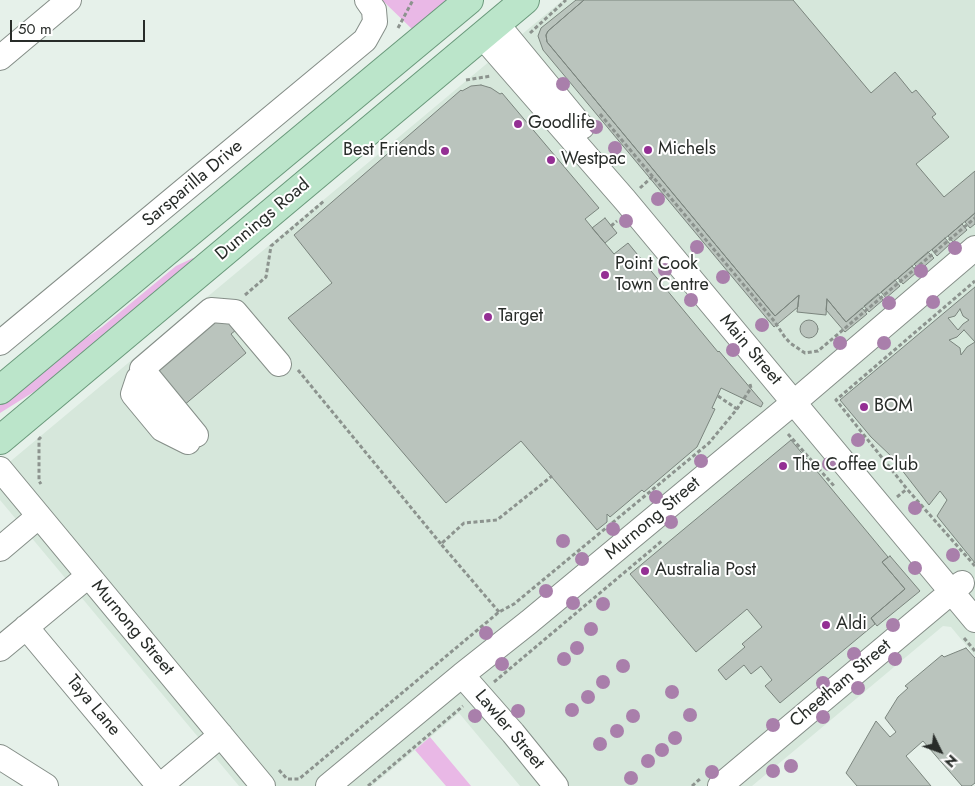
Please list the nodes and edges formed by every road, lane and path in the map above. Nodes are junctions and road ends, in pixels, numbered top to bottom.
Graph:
1 (69, 0) edge
2 (525, 0) edge
3 (566, 0) edge
4 (469, 1) edge
5 (371, 8) edge
6 (490, 30) junction
7 (523, 47) junction
8 (0, 58) edge
9 (462, 82) dead end
10 (595, 108) dead end
11 (330, 195) dead end
12 (614, 216) dead end
13 (975, 218) edge
14 (617, 220) junction
15 (611, 226) dead end
16 (624, 228) dead end
17 (975, 248) edge
18 (226, 252) junction
19 (141, 272) junction
20 (975, 281) edge
21 (241, 299) dead end
22 (0, 343) edge
23 (286, 365) joint
24 (750, 381) dead end
25 (0, 390) edge
26 (718, 396) dead end
27 (799, 398) junction
28 (737, 408) junction
29 (46, 433) dead end
30 (192, 439) dead end
31 (0, 440) edge
32 (781, 440) dead end
33 (0, 469) edge
34 (552, 476) dead end
35 (46, 489) dead end
36 (840, 493) dead end
37 (625, 504) dead end
38 (628, 509) junction
39 (39, 516) junction
40 (666, 538) dead end
41 (441, 544) junction
42 (0, 549) edge
43 (88, 576) junction
44 (966, 585) edge
45 (602, 591) dead end
46 (499, 612) junction
47 (975, 620) edge
48 (26, 627) junction
49 (969, 644) dead end
50 (0, 649) edge
51 (975, 651) edge
52 (462, 675) junction
53 (221, 735) junction
54 (0, 757) edge
55 (275, 765) dead end
56 (46, 786) edge
57 (160, 786) edge
58 (263, 786) edge
59 (328, 786) edge
60 (556, 786) edge
61 (720, 786) edge

1 - 8 street
2 - 6 main road, Dunnings Road
3 - 7 path
4 - 6 main road
4 - 19 main road
5 - 22 street, Sarsparilla Drive
6 - 7 street, Main Street
6 - 18 main road, Dunnings Road
7 - 9 path
7 - 27 street, Main Street
10 - 13 path
11 - 21 path
12 - 14 path
14 - 15 path
14 - 16 path
17 - 27 street, Murnong Street
18 - 19 main road
18 - 31 main road, Dunnings Road
19 - 25 main road
20 - 44 path
23 - 30 street
23 - 41 path
24 - 28 path
26 - 28 path
27 - 44 street, Main Street
27 - 52 street, Murnong Street
28 - 38 path
29 - 35 path
32 - 36 path
33 - 39 street, Murnong Street
34 - 41 path
37 - 38 path
38 - 46 path
39 - 42 street
39 - 43 street, Murnong Street
40 - 45 path
41 - 46 path
43 - 48 street
43 - 53 street, Murnong Street
44 - 47 street, Main Street
44 - 61 street, Cheetham Street
46 - 55 path
48 - 50 street
48 - 57 street, Taya Lane
49 - 51 path
52 - 59 street, Murnong Street
52 - 60 street, Lawler Street
53 - 57 street
53 - 58 street, Murnong Street
54 - 56 street

